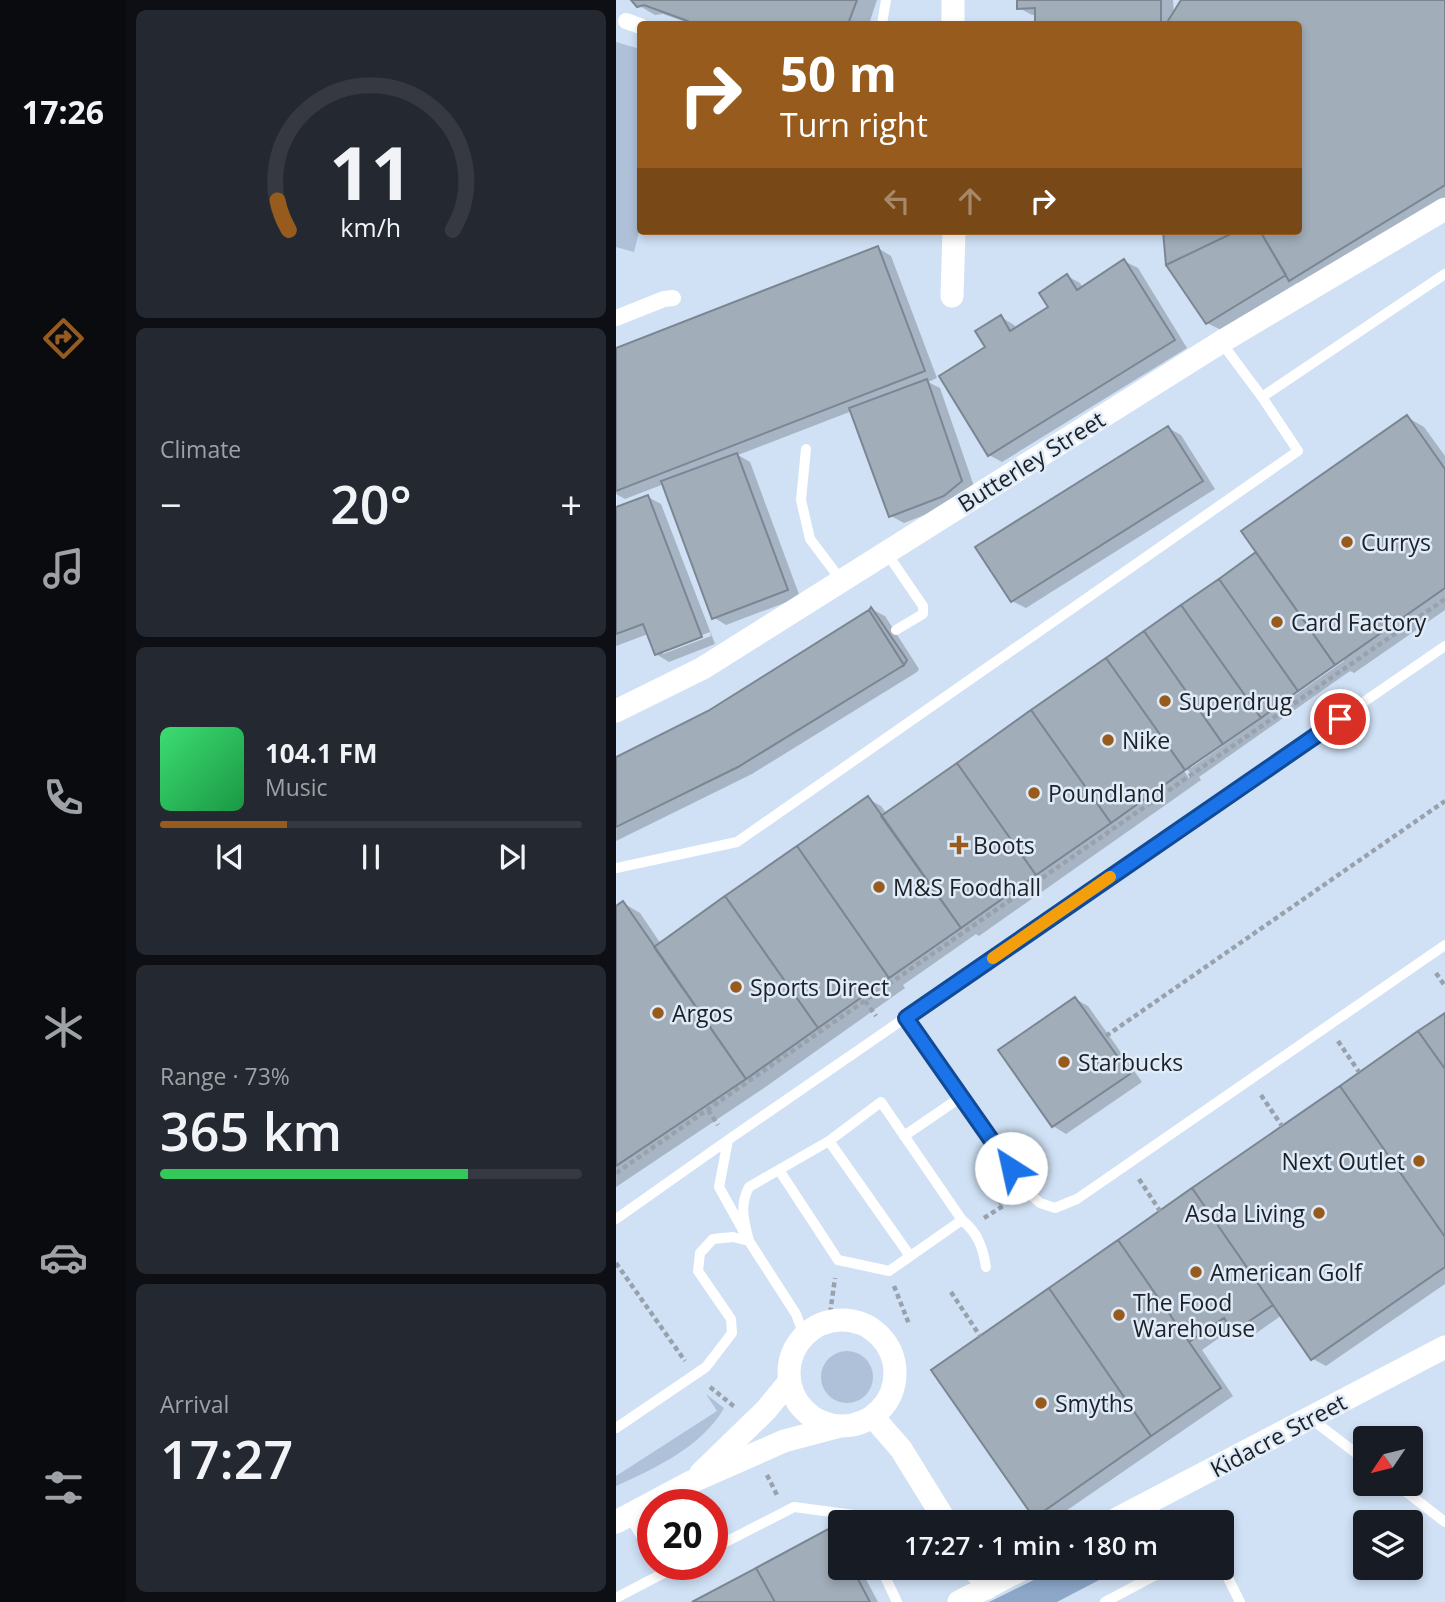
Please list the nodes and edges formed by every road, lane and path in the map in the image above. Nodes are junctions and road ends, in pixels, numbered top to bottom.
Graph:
1 (886, 0) edge
2 (953, 0) edge
3 (882, 21) edge
4 (953, 21) edge
5 (1445, 209) edge
6 (954, 235) edge
7 (1445, 274) edge
8 (952, 296) dead end
9 (673, 298) dead end
10 (616, 318) edge
11 (1222, 342) junction
12 (1262, 397) junction
13 (806, 449) dead end
14 (886, 552) junction
15 (841, 580) junction
16 (1445, 599) edge
17 (896, 630) dead end
18 (1445, 646) edge
19 (616, 711) edge
20 (1445, 801) edge
21 (616, 869) edge
22 (1445, 945) edge
23 (906, 1018) junction
24 (1328, 1025) junction
25 (1105, 1036) dead end
26 (1359, 1072) dead end
27 (1250, 1080) junction
28 (961, 1097) junction
29 (1282, 1126) dead end
30 (904, 1136) junction
31 (728, 1140) junction
32 (829, 1141) junction
33 (1005, 1159) junction
34 (1129, 1164) junction
35 (779, 1170) junction
36 (616, 1173) edge
37 (1160, 1211) dead end
38 (616, 1219) edge
39 (966, 1224) junction
40 (749, 1241) junction
41 (910, 1256) junction
42 (838, 1260) junction
43 (616, 1263) edge
44 (986, 1268) dead end
45 (889, 1270) junction
46 (951, 1292) dead end
47 (829, 1321) junction
48 (909, 1324) dead end
49 (804, 1335) junction
50 (980, 1336) dead end
51 (1445, 1347) edge
52 (695, 1374) junction
53 (789, 1382) junction
54 (873, 1417) junction
55 (1310, 1418) junction
56 (753, 1422) junction
57 (838, 1427) junction
58 (616, 1429) edge
59 (1353, 1451) edge
60 (757, 1454) junction
61 (691, 1482) junction
62 (1411, 1496) edge
63 (939, 1510) edge
64 (1134, 1510) edge
65 (786, 1511) junction
66 (828, 1512) edge
67 (622, 1519) edge
68 (1445, 1522) edge
69 (637, 1537) edge
70 (728, 1541) edge
71 (643, 1580) edge
72 (887, 1580) edge
73 (978, 1580) edge
74 (1146, 1580) edge
75 (1229, 1580) edge
76 (616, 1598) edge
77 (897, 1602) edge
78 (958, 1602) edge
79 (1105, 1602) edge
80 (1240, 1602) edge

1 - 3 lane
2 - 4 street
5 - 11 street, Butterley Street
6 - 8 street
7 - 12 lane
9 - 10 street
11 - 12 lane
11 - 14 street, Butterley Street
12 - 21 lane
13 - 15 lane
14 - 15 street, Butterley Street
14 - 17 lane
15 - 19 street, Butterley Street
16 - 36 path
18 - 23 lane
20 - 25 path
22 - 24 lane
23 - 28 lane
23 - 31 lane
24 - 26 path
24 - 27 lane
27 - 29 path
27 - 34 lane
28 - 30 lane
28 - 33 lane
30 - 32 lane
30 - 39 lane
31 - 38 lane
31 - 40 lane
32 - 35 lane
32 - 41 lane
33 - 34 lane
33 - 39 path
34 - 37 path
35 - 40 lane
35 - 42 lane
39 - 41 lane
39 - 44 lane
40 - 49 lane
40 - 52 lane
41 - 45 lane
42 - 45 lane
42 - 47 path
43 - 52 path
45 - 48 path
46 - 50 path
47 - 49 street
47 - 54 street
49 - 53 street
51 - 55 street, Kidacre Street
52 - 56 path
52 - 58 lane
53 - 56 street
53 - 57 street
54 - 57 street
54 - 63 street
55 - 59 lane
55 - 64 street, Kidacre Street
56 - 61 street
57 - 60 street
60 - 61 street
60 - 65 path
61 - 67 street
62 - 68 lane
65 - 66 lane
65 - 70 lane
67 - 69 lane
71 - 76 lane
72 - 77 lane
73 - 78 street
74 - 79 lane
75 - 80 lane

